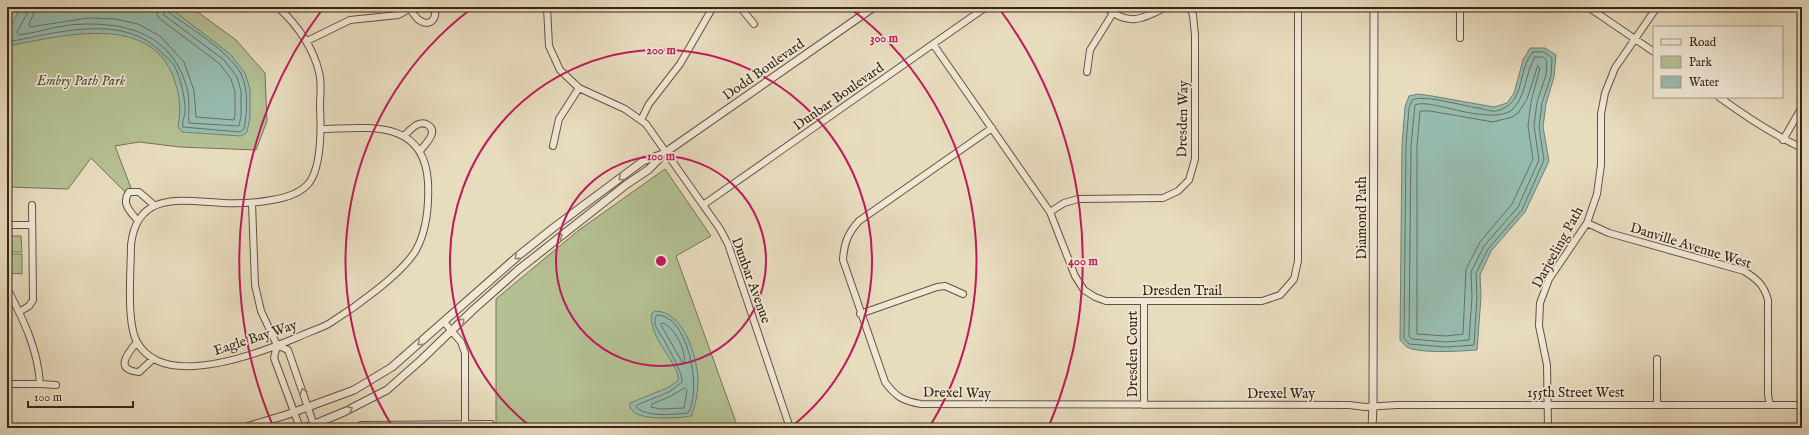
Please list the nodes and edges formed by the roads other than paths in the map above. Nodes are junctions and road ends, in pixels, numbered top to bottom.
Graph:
1 (278, 7) edge
2 (434, 7) edge
3 (547, 7) edge
4 (713, 7) edge
5 (740, 7) edge
6 (874, 7) edge
7 (986, 7) edge
8 (1106, 7) edge
9 (1166, 7) edge
10 (1190, 7) edge
11 (1298, 7) edge
12 (1374, 7) edge
13 (1460, 7) edge
14 (1588, 7) edge
15 (1657, 7) edge
16 (411, 8) edge
17 (1113, 13) junction
18 (754, 24) dead end
19 (1460, 38) dead end
20 (1635, 38) junction
21 (307, 41) junction
22 (933, 44) junction
23 (1653, 51) edge
24 (1087, 72) dead end
25 (579, 88) junction
26 (1720, 98) edge
27 (1802, 107) edge
28 (641, 120) junction
29 (992, 128) junction
30 (321, 129) junction
31 (404, 136) junction
32 (1784, 140) junction
33 (553, 146) dead end
34 (1802, 148) edge
35 (420, 151) junction
36 (666, 152) junction
37 (252, 203) junction
38 (32, 205) dead end
39 (154, 205) junction
40 (703, 205) junction
41 (1050, 212) junction
42 (138, 220) junction
43 (1587, 223) junction
44 (7, 225) edge
45 (32, 225) junction
46 (7, 288) edge
47 (963, 294) dead end
48 (1144, 302) junction
49 (19, 312) junction
50 (860, 314) junction
51 (444, 322) junction
52 (452, 331) junction
53 (137, 342) junction
54 (277, 346) junction
55 (153, 359) junction
56 (1657, 359) dead end
57 (7, 384) edge
58 (40, 384) junction
59 (56, 385) dead end
60 (1144, 405) junction
61 (1349, 405) joint
62 (1548, 405) junction
63 (1657, 405) junction
64 (1770, 405) junction
65 (1802, 405) edge
66 (1374, 406) junction
67 (309, 407) junction
68 (294, 412) junction
69 (465, 424) junction
70 (491, 424) dead end
71 (361, 425) dead end
72 (314, 426) edge
73 (243, 428) edge
74 (300, 428) edge
75 (305, 428) edge
76 (788, 428) edge
77 (1372, 428) edge
78 (1548, 428) edge

1 - 21 street
2 - 16 street
3 - 25 street, Dunbar Avenue
4 - 28 street
5 - 18 street
6 - 36 street, Dodd Boulevard
7 - 22 street, Dunbar Boulevard
8 - 17 street
9 - 17 street
10 - 41 street, Dresden Way
11 - 48 street, Dresden Trail
12 - 66 street, Diamond Path
13 - 19 street
14 - 20 street
15 - 20 street, Darjeeling Path
16 - 21 street
17 - 24 street
20 - 23 street
20 - 43 street, Darjeeling Path
21 - 30 street
22 - 29 street, Dresden Trail
22 - 40 street, Dunbar Boulevard
25 - 28 street, Dunbar Avenue
25 - 33 street
26 - 32 street
27 - 32 street
28 - 36 street, Dunbar Avenue
29 - 41 street, Dresden Trail
29 - 50 street, Drexel Way
30 - 31 street, Eagle Bay Way
30 - 37 street
31 - 35 street, Eagle Bay Way
31 - 35 street
32 - 34 street
35 - 54 street, Eagle Bay Way
36 - 40 street, Dunbar Avenue
36 -> 51 street
52 -> 36 street
37 - 39 street
37 - 54 street
38 - 45 street
39 - 42 street, Eagle Bay Way
39 - 42 street
40 - 76 street, Dunbar Avenue
41 - 48 street, Dresden Trail
42 - 53 street, Eagle Bay Way
43 - 62 street, Darjeeling Path
43 - 64 street, Danville Avenue West
44 - 45 street
45 - 49 street
46 - 49 street
47 - 50 street
48 - 60 street, Dresden Court
49 - 58 street
50 - 60 street, Drexel Way
51 - 52 street
51 -> 67 street
52 - 69 street
72 -> 52 street
53 - 55 street, Eagle Bay Way
53 - 55 street
54 - 55 street, Eagle Bay Way
67 -> 54 street
54 - 68 street
56 - 63 street
57 - 58 street
58 - 59 street
60 - 61 street, Drexel Way
61 - 66 street, 155th Street West
62 - 63 street, 155th Street West
62 - 66 street, 155th Street West
62 - 78 street, Darjeeling Path
63 - 64 street, 155th Street West
64 - 65 street, 155th Street West
66 - 77 street, Diamond Path
67 - 68 street
67 - 72 street
68 - 73 street
68 - 74 street
69 - 70 street
69 - 71 street
72 - 75 street

